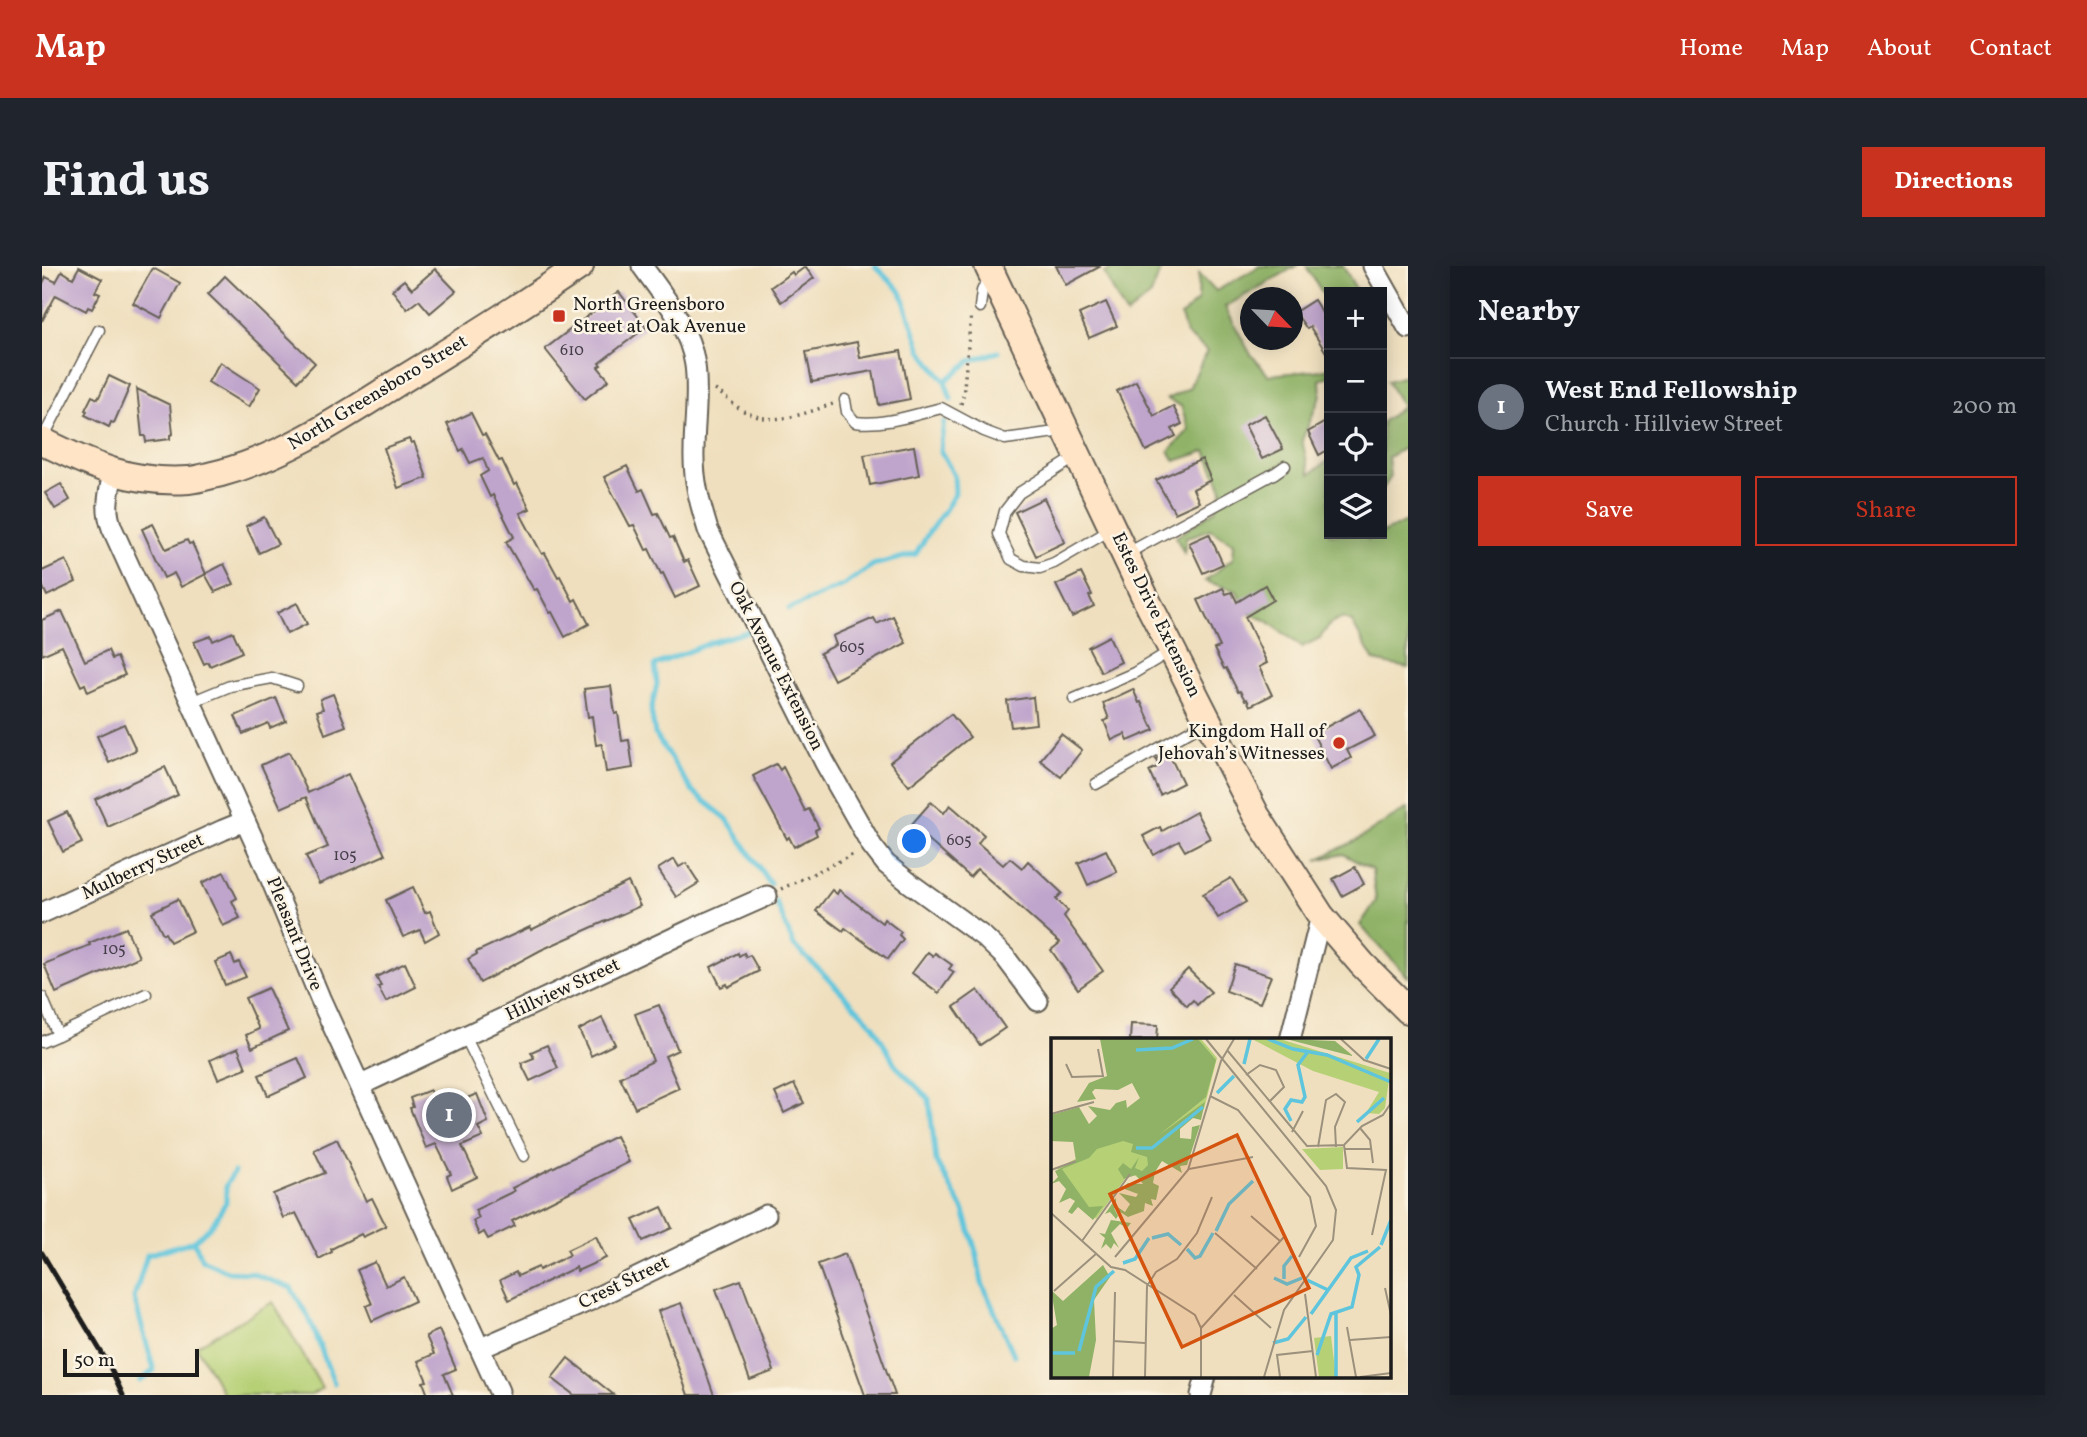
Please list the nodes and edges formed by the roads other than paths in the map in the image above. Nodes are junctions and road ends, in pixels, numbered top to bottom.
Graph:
1 (580, 266) edge
2 (642, 266) edge
3 (1373, 266) edge
4 (989, 269) edge
5 (979, 307) road end
6 (1408, 328) edge
7 (99, 330) dead end
8 (845, 400) road end
9 (1067, 430) junction
10 (42, 441) edge
11 (1080, 455) junction
12 (1285, 466) dead end
13 (113, 473) junction
14 (1114, 528) junction
15 (1126, 555) junction
16 (1172, 650) junction
17 (297, 686) dead end
18 (1074, 699) dead end
19 (191, 702) junction
20 (1208, 720) junction
21 (1096, 783) dead end
22 (245, 821) junction
23 (767, 896) road end
24 (42, 913) edge
25 (1321, 916) junction
26 (146, 994) dead end
27 (42, 997) edge
28 (1038, 1000) dead end
29 (1408, 1010) edge
30 (58, 1035) junction
31 (465, 1036) junction
32 (1290, 1038) edge
33 (42, 1042) edge
34 (361, 1085) junction
35 (524, 1156) dead end
36 (766, 1215) dead end
37 (481, 1348) junction
38 (1205, 1378) edge
39 (499, 1391) dead end
40 (1201, 1395) edge

1 - 13 main road, North Greensboro Street
2 - 28 street, Oak Avenue Extension
3 - 6 street
4 - 5 lane
4 - 9 main road, Estes Drive Extension
7 - 10 lane
8 - 9 lane
9 - 11 main road, Estes Drive Extension
10 - 13 main road, North Greensboro Street
11 - 14 main road, Estes Drive Extension
11 - 14 lane
12 - 15 lane
13 - 19 street, Pleasant Drive
14 - 15 main road, Estes Drive Extension
15 - 16 main road, Estes Drive Extension
16 - 18 lane
16 - 20 main road, Estes Drive Extension
17 - 19 lane
19 - 22 street, Pleasant Drive
20 - 21 lane
20 - 25 main road, Estes Drive Extension
22 - 24 street, Mulberry Street
22 - 34 street, Pleasant Drive
23 - 31 street, Hillview Street
25 - 29 main road, Estes Drive Extension
25 - 32 street
26 - 30 lane
27 - 30 lane
30 - 33 lane
31 - 34 street, Hillview Street
31 - 35 lane
34 - 37 street, Pleasant Drive
36 - 37 street, Crest Street
37 - 39 street, Pleasant Drive
38 - 40 street

